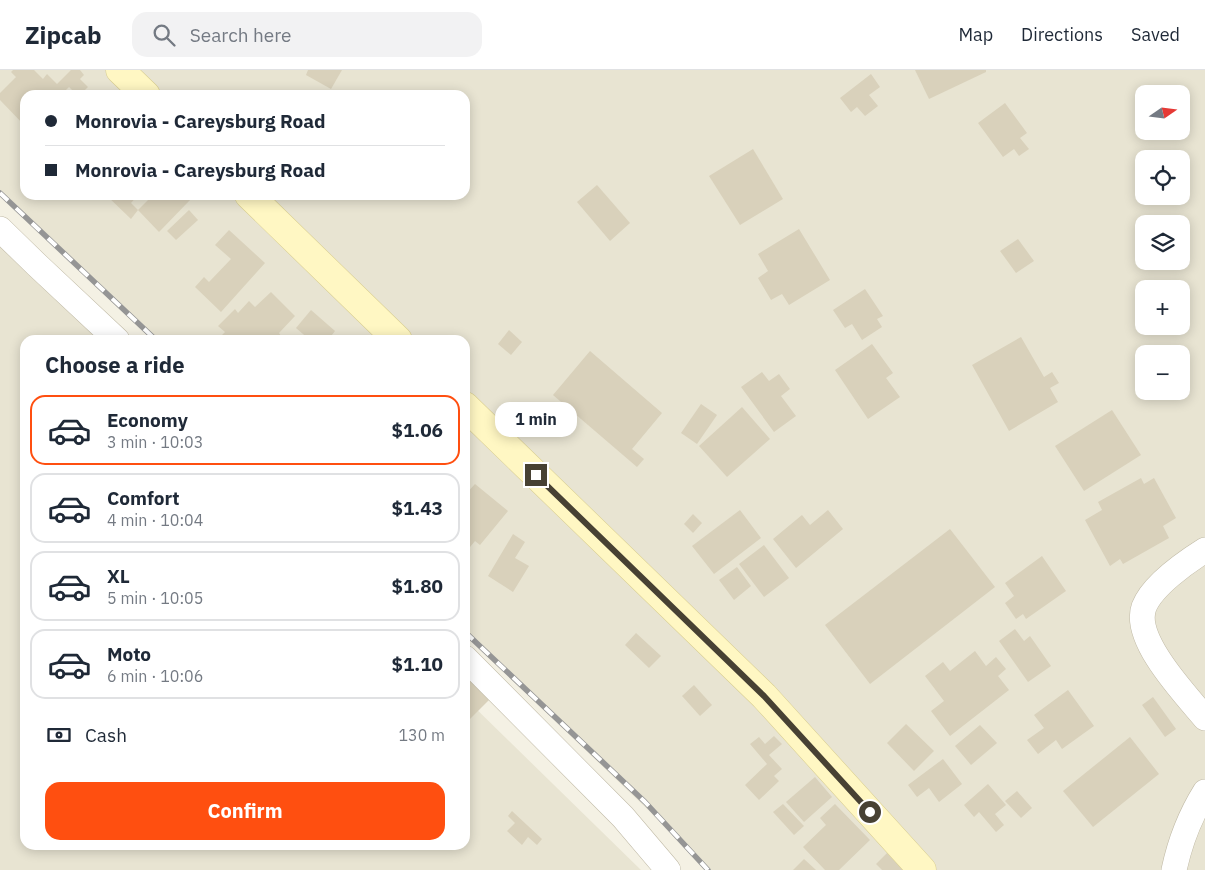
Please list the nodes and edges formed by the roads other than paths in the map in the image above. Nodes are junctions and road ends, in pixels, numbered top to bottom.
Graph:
1 (254, 200) edge
2 (0, 229) edge
3 (112, 335) edge
4 (393, 335) edge
5 (470, 411) edge
6 (1205, 550) edge
7 (470, 663) edge
8 (1205, 718) edge
9 (1205, 792) edge
10 (668, 870) edge
11 (922, 870) edge
12 (1174, 870) edge

1 - 4 main road
2 - 3 street
5 - 11 main road
6 - 8 street
7 - 10 street
9 - 12 street

